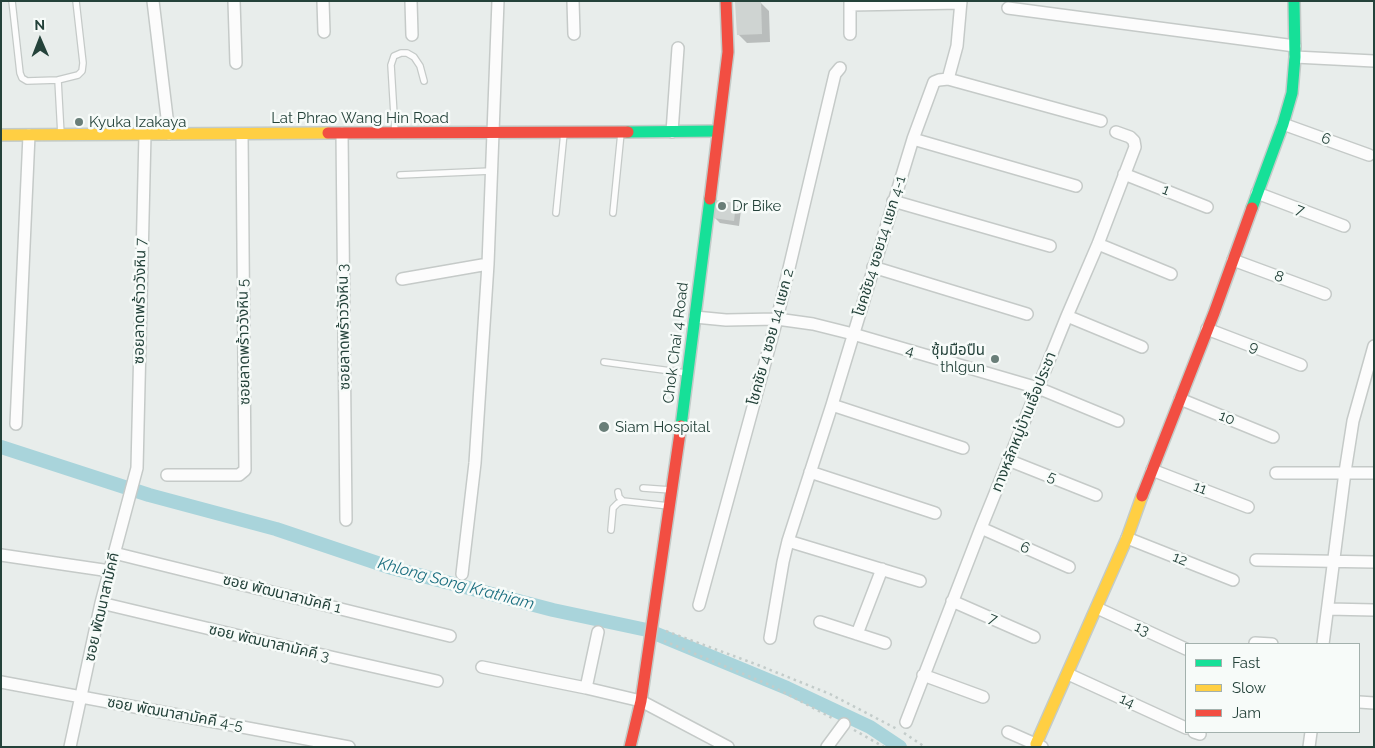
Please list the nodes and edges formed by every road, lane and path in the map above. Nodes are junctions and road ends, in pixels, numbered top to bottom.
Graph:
1 (12, 1) edge
2 (76, 1) edge
3 (153, 1) edge
4 (234, 1) edge
5 (323, 1) edge
6 (411, 1) edge
7 (498, 1) edge
8 (573, 1) edge
9 (726, 1) edge
10 (1294, 1) edge
11 (961, 2) edge
12 (850, 3) edge
13 (1034, 6) edge
14 (1008, 8) dead end
15 (324, 32) dead end
16 (412, 34) dead end
17 (574, 34) dead end
18 (850, 34) dead end
19 (678, 48) dead end
20 (1295, 52) junction
21 (1374, 61) edge
22 (236, 63) dead end
23 (840, 68) dead end
24 (948, 79) junction
25 (58, 80) junction
26 (424, 81) dead end
27 (1101, 121) dead end
28 (1283, 124) junction
29 (564, 132) junction
30 (621, 132) junction
31 (672, 132) junction
32 (718, 132) junction
33 (1116, 132) dead end
34 (342, 133) junction
35 (396, 133) junction
36 (492, 133) junction
37 (145, 134) junction
38 (169, 134) junction
39 (242, 134) junction
40 (1, 135) edge
41 (29, 135) junction
42 (61, 135) junction
43 (913, 138) junction
44 (1369, 155) dead end
45 (491, 171) junction
46 (1124, 174) junction
47 (400, 175) dead end
48 (1076, 186) dead end
49 (1257, 194) junction
50 (893, 201) junction
51 (1207, 206) dead end
52 (556, 213) dead end
53 (613, 213) dead end
54 (1344, 226) dead end
55 (1098, 244) junction
56 (1050, 246) dead end
57 (1233, 260) junction
58 (488, 264) junction
59 (874, 267) junction
60 (1171, 274) dead end
61 (402, 279) dead end
62 (1324, 294) dead end
63 (1027, 314) dead end
64 (1067, 316) junction
65 (695, 317) junction
66 (777, 319) junction
67 (1207, 329) junction
68 (853, 334) junction
69 (1374, 346) edge
70 (1142, 347) dead end
71 (604, 362) dead end
72 (1301, 364) dead end
73 (688, 373) junction
74 (1038, 388) junction
75 (1180, 399) junction
76 (832, 405) junction
77 (1118, 421) dead end
78 (16, 424) dead end
79 (1273, 437) dead end
80 (964, 448) dead end
81 (1008, 460) junction
82 (137, 468) joint
83 (1152, 470) junction
84 (810, 472) junction
85 (1345, 472) junction
86 (1374, 472) edge
87 (1276, 473) dead end
88 (167, 475) dead end
89 (643, 488) dead end
90 (673, 490) junction
91 (618, 492) dead end
92 (1096, 495) dead end
93 (623, 501) junction
94 (671, 506) junction
95 (1248, 507) dead end
96 (935, 513) dead end
97 (346, 520) dead end
98 (980, 528) junction
99 (611, 530) dead end
100 (1127, 538) junction
101 (788, 541) junction
102 (114, 553) junction
103 (1, 555) edge
104 (1256, 560) dead end
105 (1334, 561) junction
106 (1374, 562) edge
107 (1069, 567) dead end
108 (882, 569) junction
109 (110, 571) junction
110 (462, 574) dead end
111 (920, 580) dead end
112 (1233, 580) dead end
113 (952, 601) junction
114 (101, 603) junction
115 (699, 605) dead end
116 (1097, 608) junction
117 (1328, 609) junction
118 (1374, 610) edge
119 (820, 622) dead end
120 (652, 631) junction
121 (598, 632) dead end
122 (857, 634) junction
123 (450, 636) dead end
124 (1034, 637) dead end
125 (770, 638) dead end
126 (885, 643) dead end
127 (1323, 643) edge
128 (1185, 649) edge
129 (482, 667) dead end
130 (1068, 674) junction
131 (923, 675) junction
132 (437, 681) dead end
133 (1, 682) edge
134 (586, 688) junction
135 (81, 697) junction
136 (983, 697) dead end
137 (641, 701) junction
138 (1360, 702) edge
139 (1374, 702) edge
140 (906, 722) dead end
141 (844, 724) junction
142 (1185, 728) edge
143 (1008, 732) dead end
144 (1311, 733) edge
145 (303, 742) edge
146 (1039, 745) edge
147 (70, 747) edge
148 (349, 747) edge
149 (630, 747) edge
150 (728, 747) edge
151 (827, 747) edge
152 (884, 747) edge
153 (925, 747) edge
154 (1309, 747) edge

1 - 25 lane
2 - 25 lane
3 - 38 street
4 - 22 street
5 - 15 street
6 - 16 street
7 - 36 street
8 - 17 street
9 - 32 main road, Chok Chai 4 Road
10 - 20 main road
11 - 12 street
11 - 24 street
12 - 18 street
13 - 14 street
13 - 20 street
19 - 31 street
20 - 21 street
20 - 28 main road
23 - 66 street, โชคชัย 4 ซอย 14 แยก 2
24 - 27 street
24 - 43 street, โชคชัย4 ซอย14 แยก 4-1
25 - 42 lane
26 - 35 lane
28 - 44 street, 6
28 - 49 main road
29 - 30 main road, Lat Phrao Wang Hin Road
29 - 36 main road, Lat Phrao Wang Hin Road
29 - 52 lane
30 - 31 main road, Lat Phrao Wang Hin Road
30 - 53 lane
31 - 32 main road, Lat Phrao Wang Hin Road
32 - 65 main road, Chok Chai 4 Road
33 - 46 street, ทางหลักหมู่บ้านเอื้อประชา
34 - 35 main road, Lat Phrao Wang Hin Road
34 - 39 main road, Lat Phrao Wang Hin Road
34 - 97 street, ซอยลาดพร้าววังหิน 3
35 - 36 main road, Lat Phrao Wang Hin Road
36 - 45 street
37 - 38 main road, Lat Phrao Wang Hin Road
37 - 42 main road, Lat Phrao Wang Hin Road
37 - 82 street, ซอยลาดพร้าววังหิน 7
38 - 39 main road, Lat Phrao Wang Hin Road
39 - 88 street, ซอยลาดพร้าววังหิน 5
40 - 41 main road, Lat Phrao Wang Hin Road
41 - 42 main road, Lat Phrao Wang Hin Road
41 - 78 street
43 - 48 street
43 - 50 street, โชคชัย4 ซอย14 แยก 4-1
45 - 47 lane
45 - 58 street
46 - 51 street, 1
46 - 55 street, ทางหลักหมู่บ้านเอื้อประชา
49 - 54 street, 7
49 - 57 main road
50 - 56 street
50 - 59 street, โชคชัย4 ซอย14 แยก 4-1
55 - 60 street
55 - 64 street, ทางหลักหมู่บ้านเอื้อประชา
57 - 62 street, 8
57 - 67 main road
58 - 61 street
58 - 110 street
59 - 63 street
59 - 68 street, โชคชัย4 ซอย14 แยก 4-1
64 - 70 street
64 - 74 street, ทางหลักหมู่บ้านเอื้อประชา
65 - 66 street, 4
65 - 73 main road, Chok Chai 4 Road
66 - 68 street, 4
66 - 115 street, โชคชัย 4 ซอย 14 แยก 2
67 - 72 street, 9
67 - 75 main road
68 - 74 street, 4
68 - 76 street, โชคชัย4 ซอย14 แยก 4-1
69 - 85 street
71 - 73 lane
73 - 90 main road, Chok Chai 4 Road
74 - 77 street, 4
74 - 81 street, ทางหลักหมู่บ้านเอื้อประชา
75 - 79 street, 10
75 - 83 main road
76 - 80 street
76 - 84 street, โชคชัย4 ซอย14 แยก 4-1
81 - 92 street, 5
81 - 98 street, ทางหลักหมู่บ้านเอื้อประชา
82 - 102 street, ซอย พัฒนาสามัคคี
83 - 95 street, 11
83 - 100 main road
84 - 96 street
84 - 101 street, โชคชัย4 ซอย14 แยก 4-1
85 - 86 street
85 - 87 street
85 - 105 street
89 - 90 lane
90 - 94 main road, Chok Chai 4 Road
91 - 93 lane
93 - 94 lane
93 - 99 lane
94 - 120 main road, Chok Chai 4 Road
98 - 107 street, 6
98 - 113 street, ทางหลักหมู่บ้านเอื้อประชา
100 - 112 street, 12
100 - 116 main road
101 - 108 street
101 - 125 street, โชคชัย4 ซอย14 แยก 4-1
102 - 109 street, ซอย พัฒนาสามัคคี
102 - 123 street, ซอย พัฒนาสามัคคี 1
103 - 109 street
104 - 105 street
105 - 106 street
105 - 117 street
108 - 111 street
108 - 122 street
109 - 114 street, ซอย พัฒนาสามัคคี
113 - 124 street, 7
113 - 131 street, ทางหลักหมู่บ้านเอื้อประชา
114 - 132 street, ซอย พัฒนาสามัคคี 3
114 - 135 street, ซอย พัฒนาสามัคคี
116 - 128 street, 13
116 - 130 main road
117 - 118 street
117 - 127 street
119 - 122 street
120 - 137 main road, Chok Chai 4 Road
120 - 141 path
120 - 153 path
121 - 134 street
122 - 126 street
129 - 134 street
130 - 142 street, 14
130 - 146 main road
131 - 136 street
131 - 140 street, ทางหลักหมู่บ้านเอื้อประชา
133 - 135 street, ซอย พัฒนาสามัคคี 4-5
134 - 137 street
135 - 145 street, ซอย พัฒนาสามัคคี 4-5
135 - 147 street, ซอย พัฒนาสามัคคี
137 - 149 main road, Chok Chai 4 Road
137 - 150 street
138 - 139 street
141 - 151 street
141 - 152 path
143 - 146 street
144 - 154 street
145 - 148 street, ซอย พัฒนาสามัคคี 4-5

